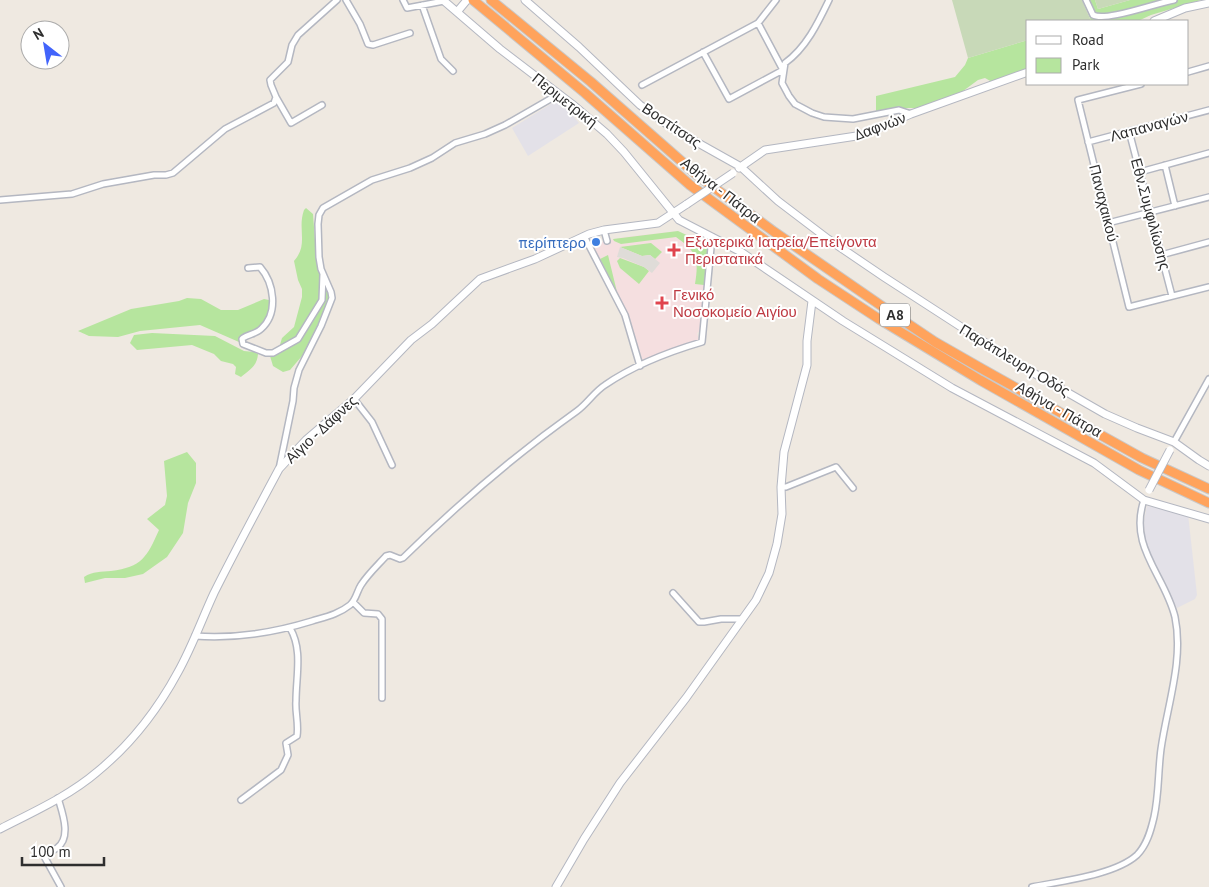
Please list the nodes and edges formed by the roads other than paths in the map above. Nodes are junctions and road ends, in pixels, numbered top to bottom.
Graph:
1 (337, 0) edge
2 (346, 0) edge
3 (403, 0) edge
4 (443, 0) edge
5 (467, 0) edge
6 (491, 0) edge
7 (525, 0) edge
8 (776, 0) edge
9 (829, 0) edge
10 (1086, 0) edge
11 (1174, 0) edge
12 (475, 1) edge
13 (1209, 4) edge
14 (422, 5) junction
15 (457, 12) junction
16 (1156, 20) edge
17 (758, 23) junction
18 (410, 33) dead end
19 (703, 52) junction
20 (1209, 66) edge
21 (783, 70) junction
22 (454, 71) dead end
23 (1189, 72) edge
24 (1026, 73) edge
25 (642, 85) dead end
26 (1137, 85) edge
27 (559, 94) junction
28 (276, 96) junction
29 (322, 105) dead end
30 (1209, 110) edge
31 (911, 114) junction
32 (1129, 131) junction
33 (1088, 142) junction
34 (1209, 153) edge
35 (1165, 165) junction
36 (741, 167) junction
37 (1140, 172) junction
38 (733, 173) joint
39 (1209, 198) edge
40 (0, 200) edge
41 (1175, 206) junction
42 (1150, 212) junction
43 (673, 214) junction
44 (1108, 223) junction
45 (604, 230) junction
46 (584, 236) junction
47 (712, 237) junction
48 (828, 239) joint
49 (606, 241) dead end
50 (1209, 242) edge
51 (1161, 255) junction
52 (248, 268) dead end
53 (323, 274) junction
54 (1209, 287) edge
55 (1172, 296) junction
56 (812, 301) junction
57 (640, 366) junction
58 (1209, 379) edge
59 (354, 399) junction
60 (1174, 442) junction
61 (392, 465) dead end
62 (1209, 466) edge
63 (278, 469) junction
64 (781, 487) junction
65 (853, 488) dead end
66 (1209, 489) edge
67 (1144, 500) junction
68 (1209, 503) edge
69 (1209, 519) edge
70 (672, 593) dead end
71 (353, 602) junction
72 (742, 619) junction
73 (290, 628) junction
74 (195, 636) junction
75 (382, 698) dead end
76 (58, 798) junction
77 (240, 800) dead end
78 (0, 829) edge
79 (61, 887) edge
80 (556, 887) edge
81 (1032, 887) edge

1 - 28 street
2 - 18 street
3 - 14 street
4 - 14 street
4 - 15 street, Περιμετρική
5 - 15 street
6 - 66 highway, Αθήνα - Πάτρα / Α8
7 - 36 street, Βοστίτσας
8 - 17 street
9 - 21 street
10 - 11 street
12 - 68 highway, Αθήνα - Πάτρα / Α8
13 - 16 street
14 - 22 street
15 - 27 street, Περιμετρική
17 - 19 street
17 - 21 street
19 - 21 street
19 - 25 street
20 - 23 street
21 - 31 street
24 - 31 street, Δαφνών
26 - 33 street, Παναχαικού
27 - 43 street, Περιμετρική
27 - 53 street
28 - 29 street
28 - 40 street
30 - 32 street, Λαπαναγών
31 - 36 street, Δαφνών
32 - 33 street, Λαπαναγών
32 - 37 street, Εθν.Συμφιλίωσης
33 - 44 street, Παναχαικού
34 - 35 street
35 - 37 street
35 - 41 street
36 - 38 street, Δαφνών
36 - 48 street, Βοστίτσας
37 - 42 street, Εθν.Συμφιλίωσης
38 - 43 street, Αίγιο - Δάφνες, bridge
39 - 41 street
41 - 42 street
42 - 44 street
42 - 51 street, Εθν.Συμφιλίωσης
43 - 45 street, Αίγιο - Δάφνες
43 - 47 street, Περιμετρική
44 - 55 street, Παναχαικού
45 - 46 street, Αίγιο - Δάφνες
45 - 49 street
46 - 57 street
46 - 59 street, Αίγιο - Δάφνες
47 - 56 street, Περιμετρική
47 - 57 street
48 - 60 street, Παράπλευρη Οδός
50 - 51 street
51 - 55 street, Εθν.Συμφιλίωσης
52 - 53 street
53 - 63 street
54 - 55 street
56 - 64 street
56 - 67 street, Περιμετρική
57 - 71 street
58 - 60 street
59 - 61 street
59 - 63 street, Αίγιο - Δάφνες
60 - 62 street, Παράπλευρη Οδός
60 - 67 street, bridge
63 - 74 street, Αίγιο - Δάφνες
64 - 65 street
64 - 72 street
67 - 69 street
67 - 81 street
70 - 72 street
71 - 73 street
71 - 75 street
72 - 80 street
73 - 74 street
73 - 77 street
74 - 76 street, Αίγιο - Δάφνες
76 - 78 street, Αίγιο - Δάφνες
76 - 79 street

